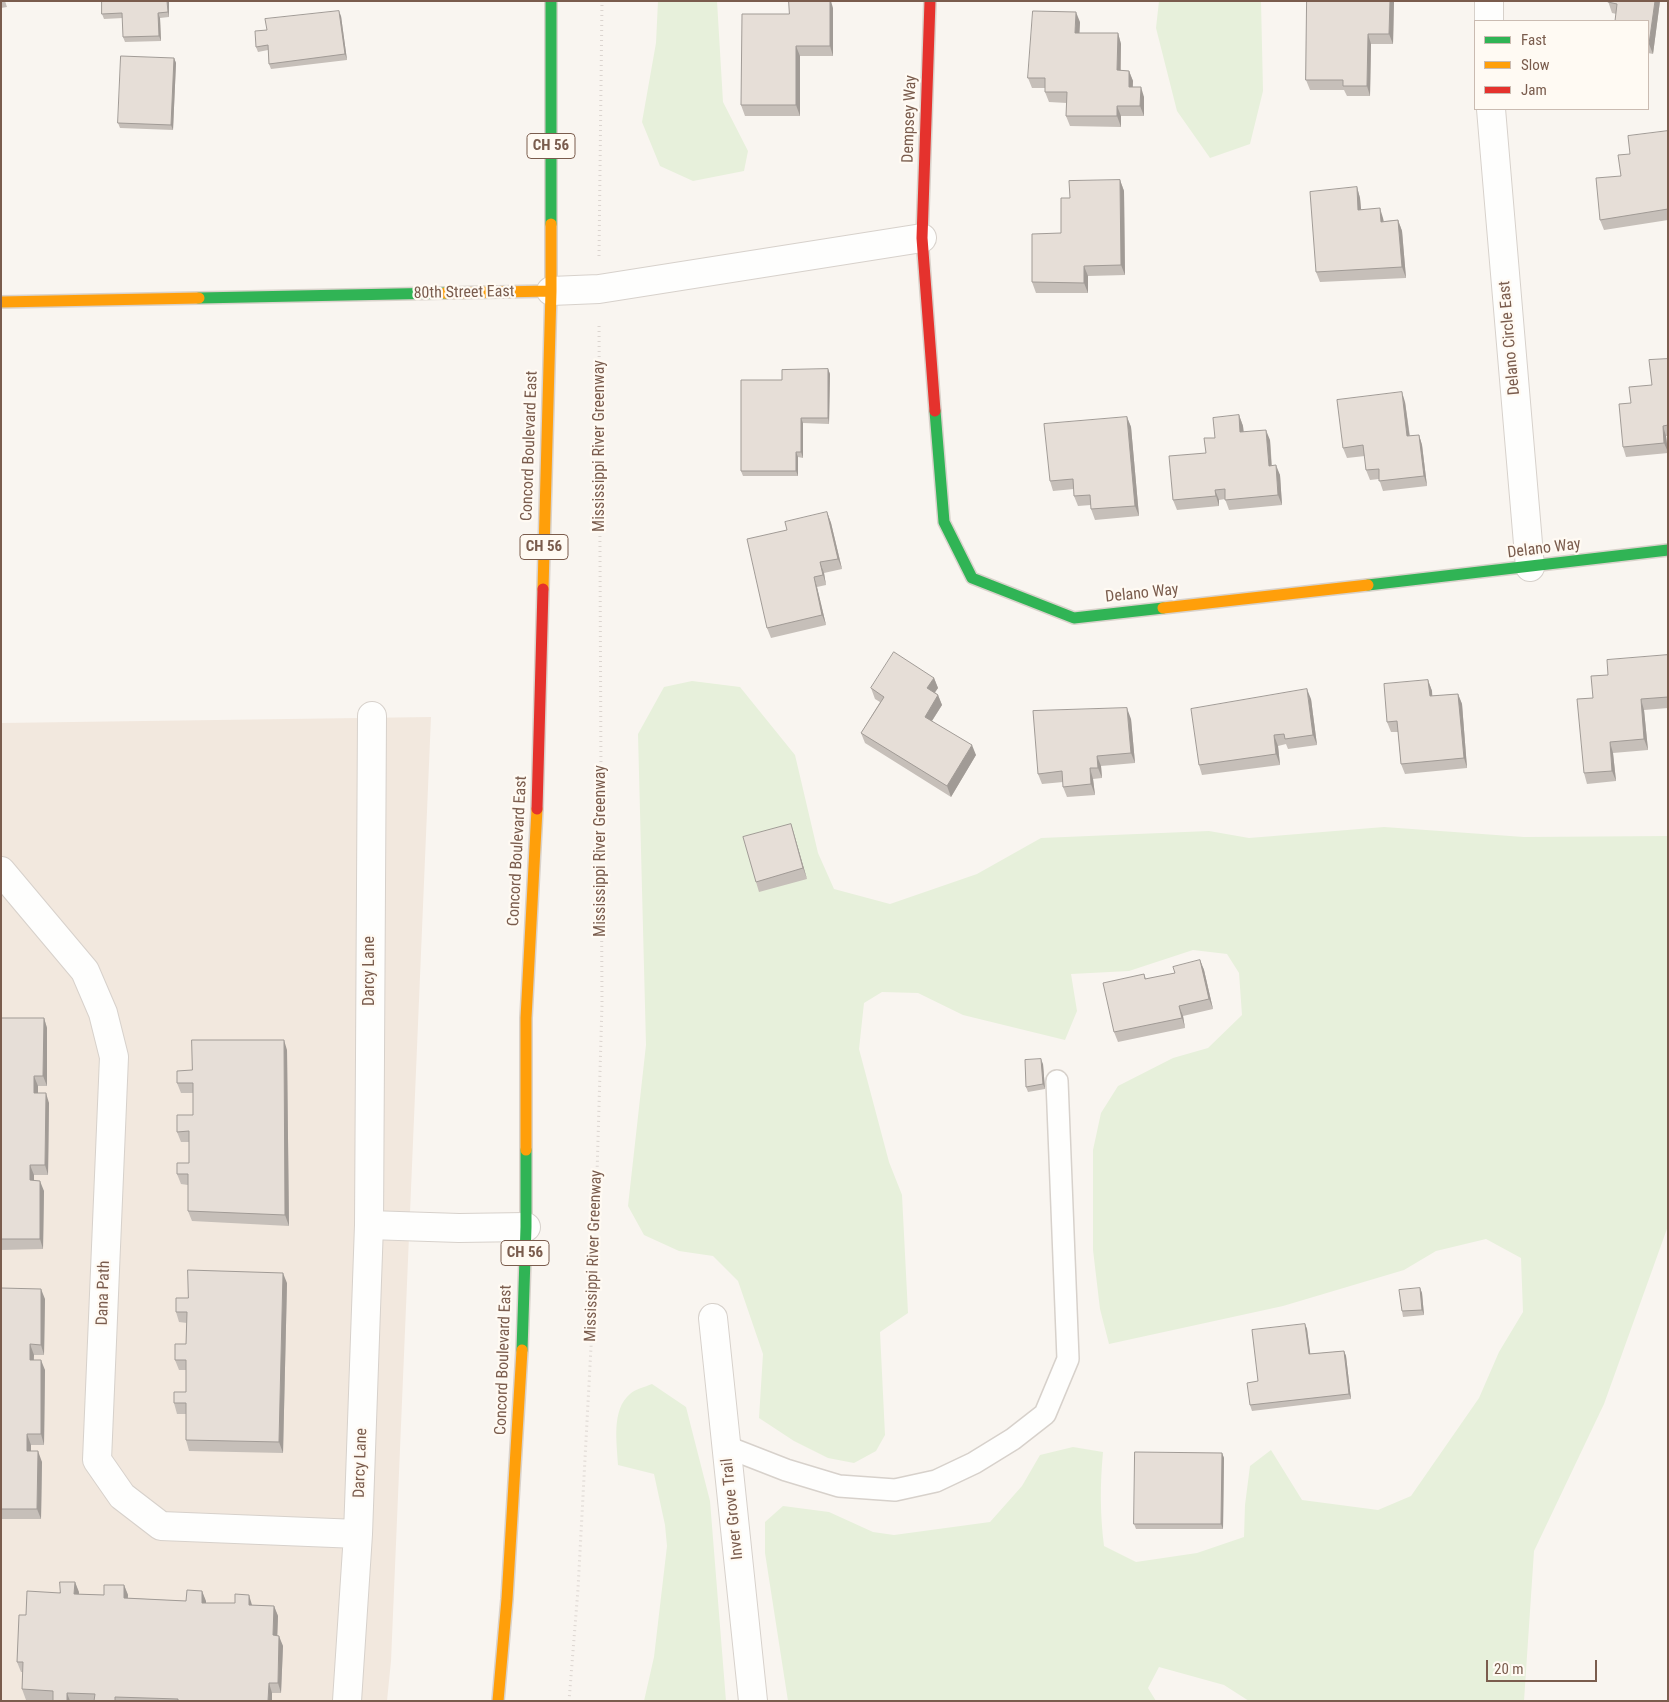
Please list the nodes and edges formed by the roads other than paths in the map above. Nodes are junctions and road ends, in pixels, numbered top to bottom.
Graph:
1 (551, 1) edge
2 (930, 1) edge
3 (1489, 1) edge
4 (1489, 20) edge
5 (1491, 110) edge
6 (922, 238) junction
7 (550, 291) junction
8 (1, 302) edge
9 (1668, 550) edge
10 (1530, 567) junction
11 (372, 716) dead end
12 (1, 871) edge
13 (1057, 1081) dead end
14 (369, 1225) junction
15 (526, 1228) junction
16 (713, 1318) dead end
17 (727, 1447) junction
18 (358, 1534) junction
19 (348, 1701) edge
20 (498, 1701) edge
21 (753, 1701) edge

1 - 7 street, Concord Boulevard East / CH 56
2 - 6 street, Dempsey Way
3 - 4 street
5 - 10 street, Delano Circle East
6 - 7 street, 80th Street East
6 - 10 street, Delano Way
7 - 8 street, 80th Street East
7 - 15 street, Concord Boulevard East / CH 56
9 - 10 street, Delano Way
11 - 14 street, Darcy Lane
12 - 18 street, Dana Path
13 - 17 lane
14 - 15 street
14 - 18 street, Darcy Lane
15 - 20 street, Concord Boulevard East / CH 56
16 - 17 street, Inver Grove Trail
17 - 21 street, Inver Grove Trail
18 - 19 street, Darcy Lane

